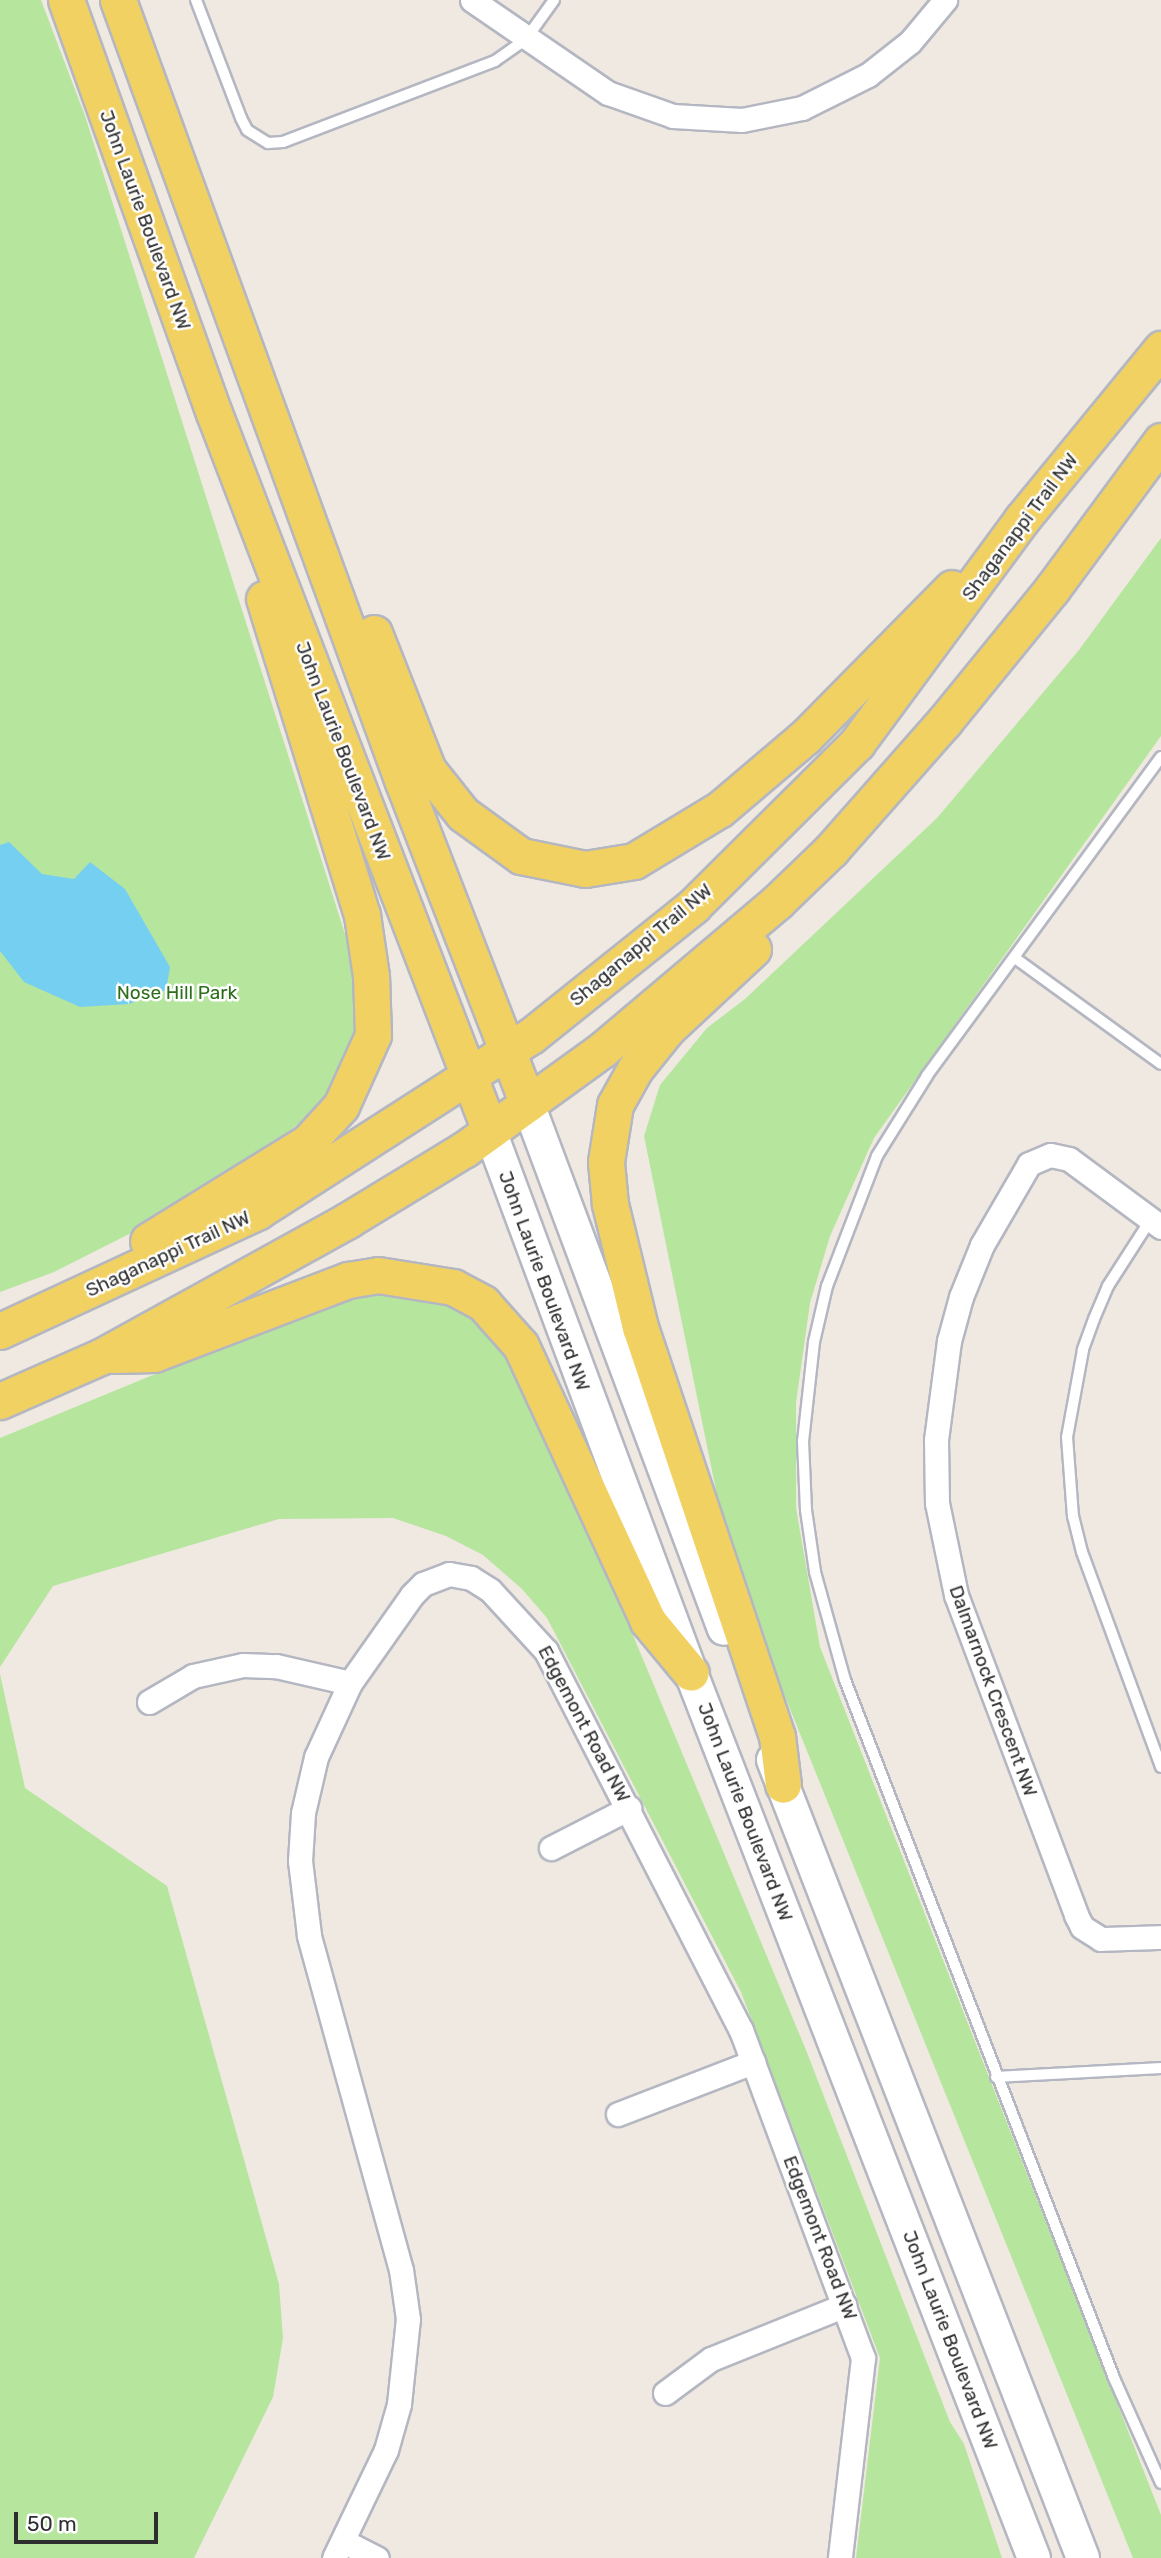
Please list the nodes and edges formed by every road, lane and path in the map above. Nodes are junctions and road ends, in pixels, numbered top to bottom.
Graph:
1 (66, 0) edge
2 (118, 0) edge
3 (196, 0) edge
4 (472, 0) edge
5 (554, 0) edge
6 (945, 0) edge
7 (526, 39) junction
8 (1161, 349) edge
9 (214, 413) junction
10 (1161, 441) edge
11 (305, 511) junction
12 (1022, 519) junction
13 (1161, 757) edge
14 (777, 902) junction
15 (1015, 958) junction
16 (507, 1053) junction
17 (1161, 1064) edge
18 (469, 1077) junction
19 (528, 1104) junction
20 (490, 1131) junction
21 (1156, 1223) edge
22 (53, 1308) junction
23 (0, 1331) edge
24 (102, 1356) junction
25 (0, 1401) edge
26 (691, 1673) junction
27 (350, 1683) junction
28 (149, 1702) dead end
29 (1161, 1767) edge
30 (783, 1785) junction
31 (629, 1808) junction
32 (551, 1848) dead end
33 (1161, 1937) edge
34 (753, 2062) junction
35 (1161, 2068) edge
36 (996, 2077) junction
37 (618, 2114) dead end
38 (845, 2305) junction
39 (665, 2393) dead end
40 (1161, 2483) edge
41 (338, 2549) edge
42 (377, 2558) edge
43 (840, 2558) edge
44 (1034, 2558) edge
45 (1083, 2558) edge

1 - 9 main road, John Laurie Boulevard NW
2 - 11 main road
3 - 7 lane
4 - 7 street
5 - 7 lane
6 - 7 street
8 - 12 main road, Shaganappi Trail NW
9 - 18 main road, John Laurie Boulevard NW
9 - 22 main road
10 - 14 main road
11 - 12 main road
11 - 16 main road
12 - 16 main road, Shaganappi Trail NW
13 - 15 lane
14 - 19 main road
14 - 30 main road
15 - 17 lane
15 - 36 lane
16 - 18 main road, Shaganappi Trail NW
16 - 19 main road
18 - 20 main road, John Laurie Boulevard NW
18 - 22 main road, Shaganappi Trail NW
19 - 20 main road
19 - 30 main road
20 - 24 main road
20 - 26 main road, John Laurie Boulevard NW
21 - 29 lane
21 - 33 street, Dalmarnock Crescent NW
22 - 23 main road, Shaganappi Trail NW
24 - 25 main road
24 - 26 main road
26 - 44 main road, John Laurie Boulevard NW
27 - 28 street
27 - 31 street, Edgemont Road NW
27 - 41 street, Edgemont Road NW
30 - 45 main road
31 - 32 street
31 - 34 street, Edgemont Road NW
34 - 37 street
34 - 38 street, Edgemont Road NW
35 - 36 lane
36 - 40 lane
38 - 39 street
38 - 43 street, Edgemont Road NW
41 - 42 street

